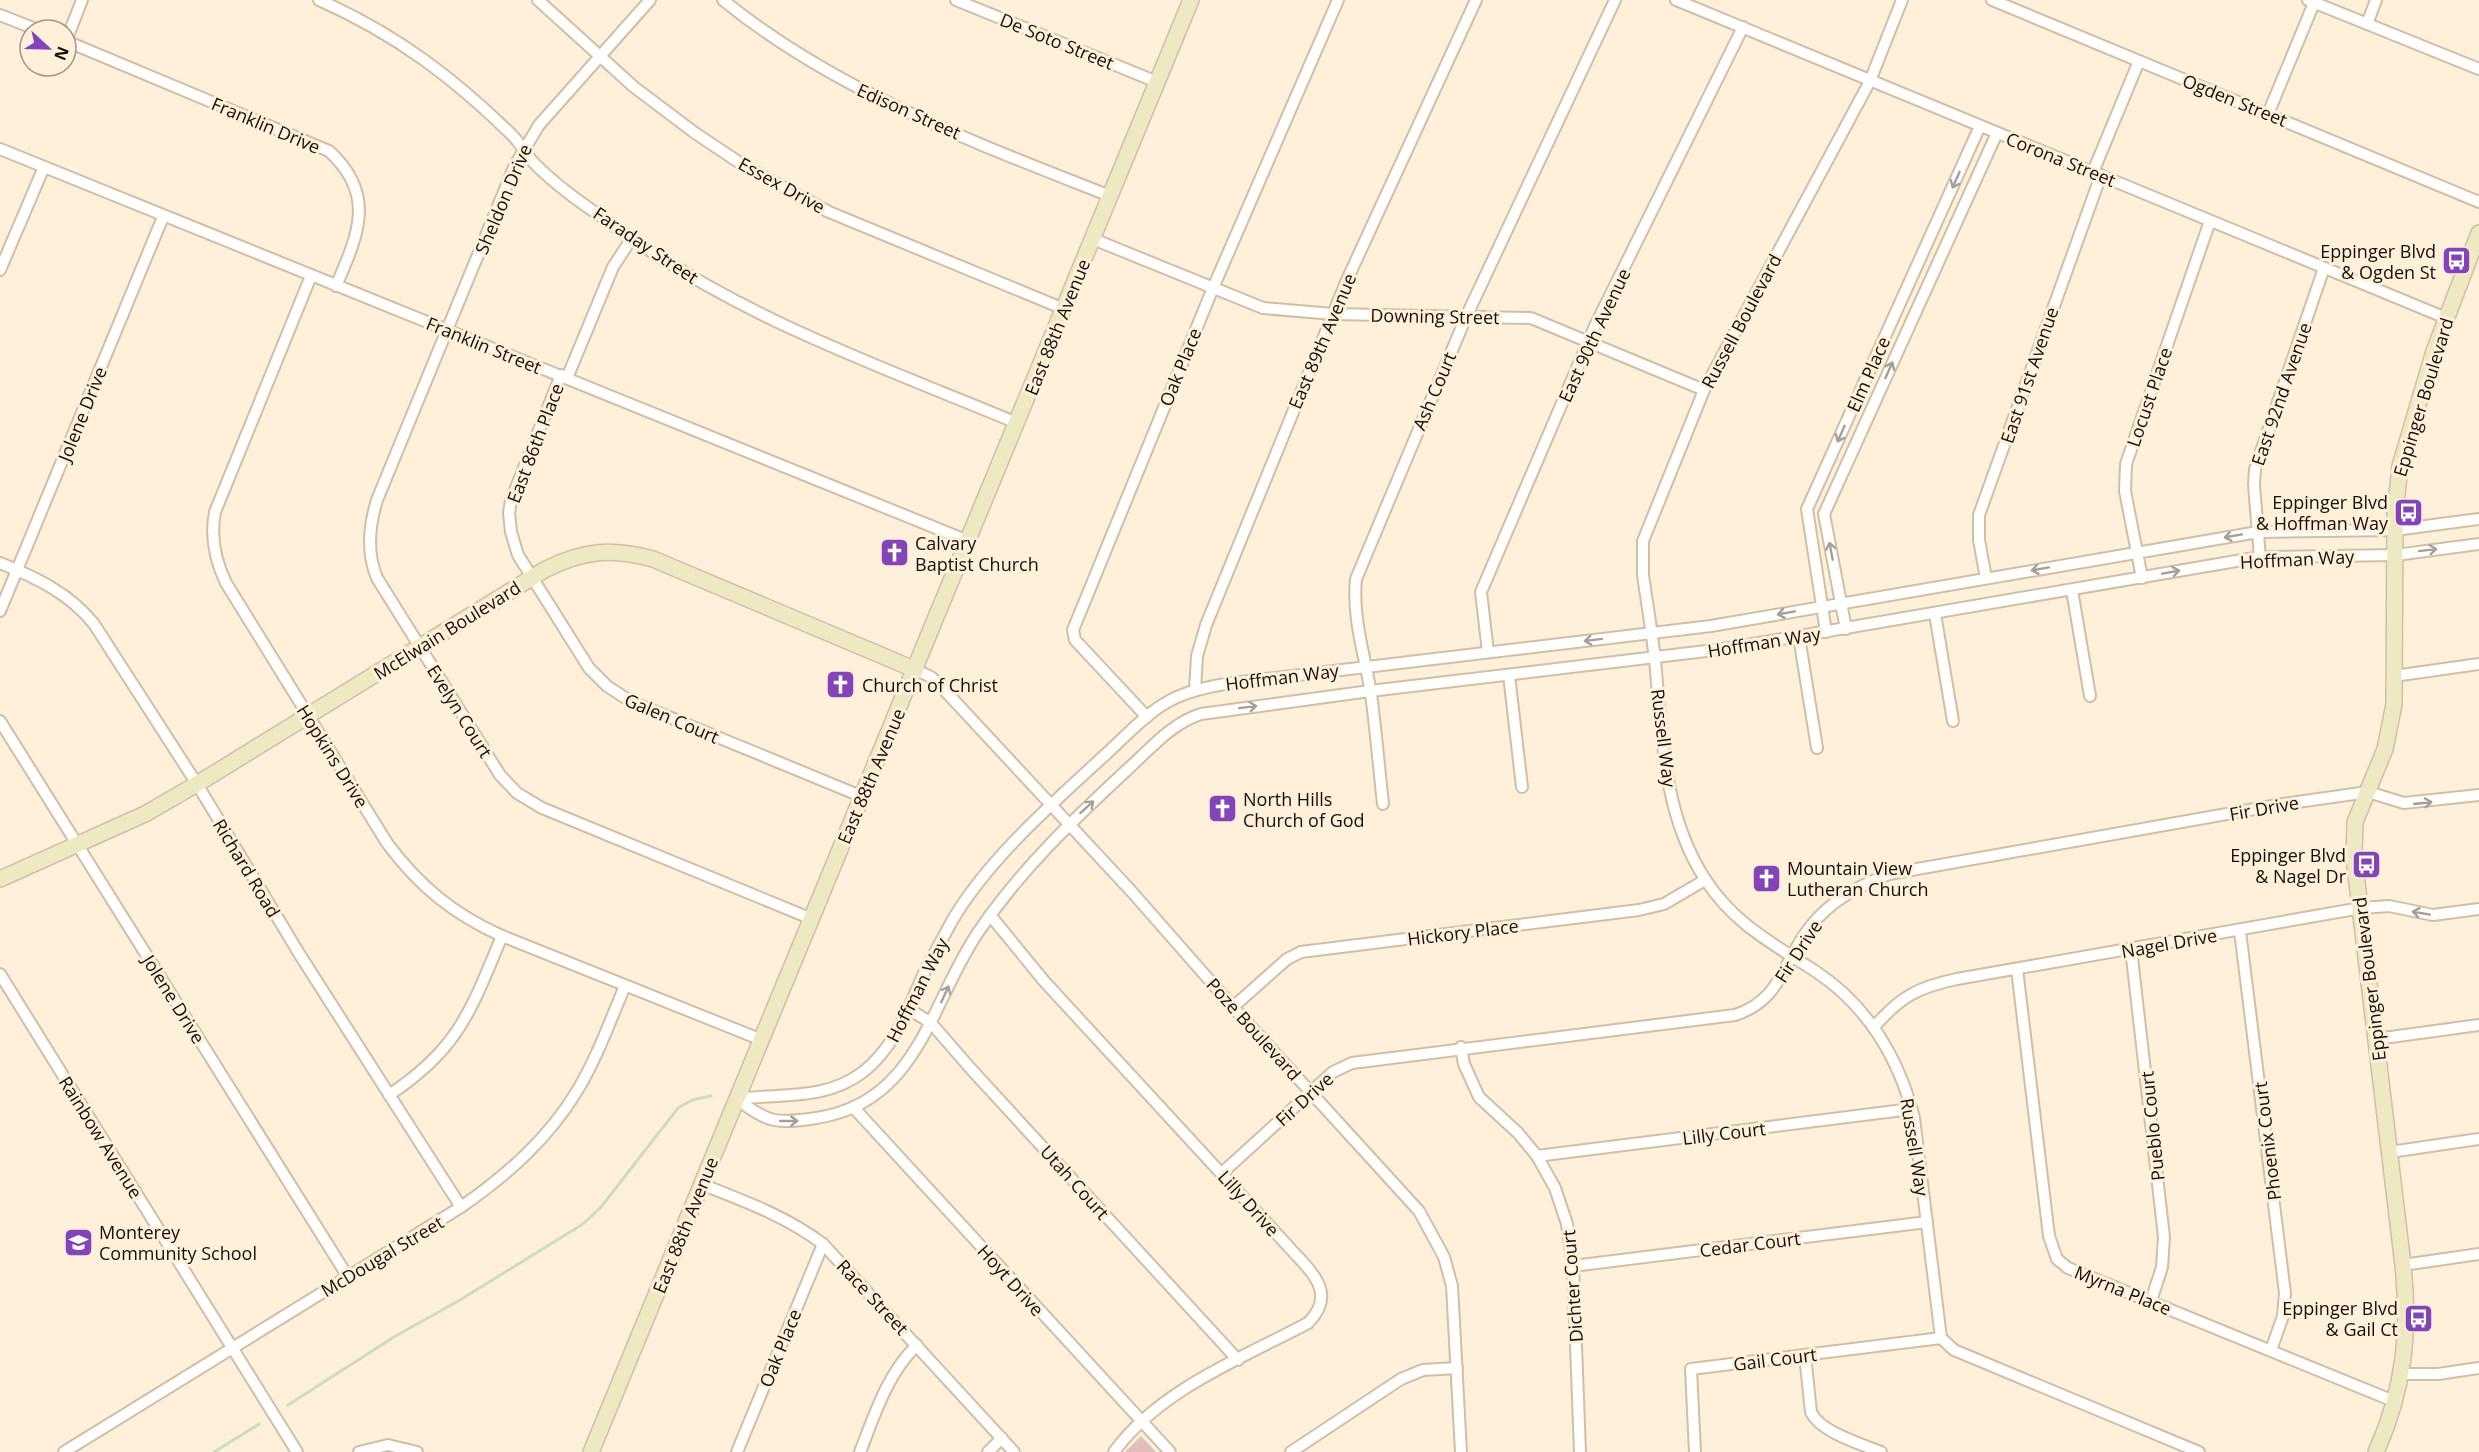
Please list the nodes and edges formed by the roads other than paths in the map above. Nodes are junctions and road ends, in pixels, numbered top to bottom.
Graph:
1 (82, 0) edge
2 (319, 0) edge
3 (538, 0) edge
4 (650, 0) edge
5 (723, 0) edge
6 (956, 0) edge
7 (1191, 0) edge
8 (1338, 0) edge
9 (1476, 0) edge
10 (1615, 0) edge
11 (1676, 0) edge
12 (1902, 0) edge
13 (1992, 0) edge
14 (2376, 0) edge
15 (2311, 1) edge
16 (0, 15) edge
17 (75, 18) edge
18 (18, 22) edge
19 (2367, 24) junction
20 (1743, 27) junction
21 (78, 46) edge
22 (599, 56) junction
23 (2139, 61) junction
24 (2479, 69) edge
25 (1870, 81) junction
26 (1157, 82) junction
27 (2268, 114) junction
28 (1980, 126) junction
29 (1997, 133) junction
30 (524, 148) junction
31 (0, 149) edge
32 (44, 167) junction
33 (2097, 173) junction
34 (1110, 196) junction
35 (2479, 202) edge
36 (164, 217) junction
37 (2211, 221) junction
38 (2479, 233) edge
39 (632, 238) junction
40 (1093, 239) junction
41 (2324, 268) junction
42 (0, 270) edge
43 (311, 276) junction
44 (336, 286) junction
45 (1213, 288) junction
46 (1064, 309) junction
47 (1333, 314) junction
48 (1466, 317) junction
49 (2446, 318) junction
50 (449, 331) junction
51 (1588, 341) junction
52 (564, 376) junction
53 (1704, 390) junction
54 (1017, 423) junction
55 (2479, 519) edge
56 (2395, 530) junction
57 (2258, 532) junction
58 (968, 541) junction
59 (2479, 544) edge
60 (2138, 552) junction
61 (2396, 555) junction
62 (2260, 558) junction
63 (0, 563) edge
64 (17, 570) junction
65 (532, 577) junction
66 (1986, 578) junction
67 (2142, 578) junction
68 (2072, 590) junction
69 (1841, 604) junction
70 (1822, 607) junction
71 (0, 611) edge
72 (1935, 614) junction
73 (1846, 629) junction
74 (1826, 632) junction
75 (1651, 633) junction
76 (1799, 637) junction
77 (420, 647) junction
78 (1488, 652) junction
79 (1654, 658) junction
80 (2479, 664) edge
81 (1364, 668) junction
82 (916, 669) junction
83 (1509, 675) junction
84 (2394, 676) junction
85 (1195, 690) junction
86 (1370, 691) junction
87 (2090, 696) dead end
88 (308, 715) junction
89 (1147, 717) junction
90 (0, 721) edge
91 (1953, 721) dead end
92 (1817, 748) dead end
93 (197, 784) junction
94 (1522, 787) dead end
95 (2368, 792) junction
96 (2479, 795) edge
97 (863, 797) junction
98 (1383, 804) dead end
99 (1052, 805) junction
100 (1069, 823) junction
101 (76, 844) junction
102 (0, 879) edge
103 (1705, 880) junction
104 (2361, 908) junction
105 (2479, 909) edge
106 (990, 915) junction
107 (812, 919) junction
108 (2240, 931) junction
109 (502, 936) junction
110 (2131, 949) junction
111 (1791, 957) junction
112 (2017, 969) junction
113 (0, 974) edge
114 (625, 986) junction
115 (1233, 1007) junction
116 (909, 1009) junction
117 (932, 1023) junction
118 (2479, 1025) edge
119 (1874, 1027) junction
120 (2376, 1039) junction
121 (762, 1040) junction
122 (1461, 1047) junction
123 (1311, 1091) junction
124 (389, 1095) junction
125 (737, 1099) junction
126 (853, 1107) junction
127 (1911, 1109) junction
128 (2479, 1139) edge
129 (2390, 1152) junction
130 (1537, 1156) junction
131 (1222, 1173) junction
132 (702, 1184) junction
133 (461, 1207) junction
134 (1927, 1222) junction
135 (823, 1244) junction
136 (2479, 1254) edge
137 (2403, 1265) junction
138 (1573, 1266) junction
139 (348, 1277) junction
140 (2151, 1301) junction
141 (1941, 1338) junction
142 (917, 1344) junction
143 (232, 1347) junction
144 (2271, 1350) junction
145 (1805, 1355) junction
146 (1238, 1360) junction
147 (1457, 1368) junction
148 (2479, 1368) edge
149 (2402, 1374) junction
150 (2396, 1402) junction
151 (1140, 1420) junction
152 (1002, 1438) junction
153 (64, 1452) edge
154 (297, 1452) edge
155 (359, 1452) edge
156 (417, 1452) edge
157 (591, 1452) edge
158 (737, 1452) edge
159 (860, 1452) edge
160 (988, 1452) edge
161 (1014, 1452) edge
162 (1114, 1452) edge
163 (1170, 1452) edge
164 (1291, 1452) edge
165 (1461, 1452) edge
166 (1580, 1452) edge
167 (1695, 1452) edge
168 (1881, 1452) edge
169 (2199, 1452) edge
170 (2376, 1452) edge

1 - 17 street
2 - 30 street, Faraday Street
3 - 22 street, Essex Drive
4 - 22 street, Sheldon Drive
5 - 34 street, Edison Street
6 - 26 street, De Soto Street
7 - 26 street, East 88th Avenue
8 - 45 street, Oak Place
9 - 47 street, East 89th Avenue
10 - 48 street, Ash Court
11 - 20 street, Corona Street
12 - 25 street, Russell Boulevard
13 - 23 street, Ogden Street
14 - 19 street
15 - 19 street
15 - 27 street
16 - 18 street
19 - 24 street
20 - 25 street, Corona Street
20 - 51 street, East 90th Avenue
21 - 44 street, Franklin Drive
22 - 30 street, Sheldon Drive
22 - 46 street, Essex Drive
23 - 27 street, Ogden Street
23 - 33 street, East 91st Avenue
25 - 28 street, Corona Street
25 - 53 street, Russell Boulevard
26 - 34 street, East 88th Avenue
27 - 35 street, Ogden Street
28 - 29 street, Corona Street
28 -> 70 street, Elm Place
29 - 33 street, Corona Street
69 -> 29 street, Elm Place
30 - 39 street, Faraday Street
30 - 50 street, Sheldon Drive
31 - 32 street, Franklin Street
32 - 36 street, Franklin Street
32 - 42 street
33 - 37 street, Corona Street
33 - 66 street, East 91st Avenue
34 - 40 street, East 88th Avenue
36 - 43 street, Franklin Street
36 - 64 street, Jolene Drive
37 - 41 street, Corona Street
37 - 60 street, Locust Place
38 - 49 street, Eppinger Boulevard
39 - 52 street, East 86th Place
39 - 54 street, Faraday Street
40 - 45 street, Downing Street
40 - 46 street, East 88th Avenue
41 - 49 street, Corona Street
41 - 57 street, East 92nd Avenue
43 - 44 street, Franklin Street
43 - 88 street, Hopkins Drive
44 - 50 street, Franklin Street
45 - 47 street, Downing Street
45 - 89 street, Oak Place
46 - 54 street, East 88th Avenue
47 - 48 street, Downing Street
47 - 85 street, East 89th Avenue
48 - 51 street, Downing Street
48 - 81 street, Ash Court
49 - 56 street, Eppinger Boulevard
50 - 52 street, Franklin Street
50 - 77 street, Evelyn Court
51 - 53 street, Downing Street
51 - 78 street, East 90th Avenue
52 - 58 street, Franklin Street
52 - 65 street, East 86th Place
53 - 75 street, Russell Boulevard
54 - 58 street, East 88th Avenue
55 - 56 street, Hoffman Way
56 - 57 street, Hoffman Way
56 - 61 street, Eppinger Boulevard
57 -> 60 street, Hoffman Way
57 - 62 street, East 92nd Avenue
58 - 82 street, East 88th Avenue
61 -> 59 street, Hoffman Way
60 -> 66 street, Hoffman Way
60 - 67 street, Locust Place
61 - 62 street, Hoffman Way
61 - 84 street, Eppinger Boulevard
67 -> 62 street, Hoffman Way
63 - 64 street, Richard Road
64 - 71 street, Jolene Drive
64 - 93 street, Richard Road
65 - 77 street, McElwain Boulevard
65 - 82 street, McElwain Boulevard
65 - 97 street, Galen Court
66 - 69 street, Hoffman Way
67 - 68 street, Hoffman Way
68 - 72 street, Hoffman Way
68 - 87 street
69 - 70 street, Hoffman Way
69 - 73 street, Elm Place
70 - 74 street, Elm Place
70 -> 75 street, Hoffman Way
72 - 73 street, Hoffman Way
72 - 91 street
73 - 74 street, Hoffman Way
74 - 76 street, Hoffman Way
75 -> 78 street, Hoffman Way
75 - 79 street, Russell Boulevard
76 - 79 street, Hoffman Way
76 - 92 street
77 - 88 street, McElwain Boulevard
77 - 107 street, Evelyn Court
78 - 81 street, Hoffman Way
79 - 83 street, Hoffman Way
79 - 103 street, Russell Way
80 - 84 street
81 - 85 street, Hoffman Way
81 - 86 street, Ash Court
82 - 97 street, East 88th Avenue
82 - 99 street, Poze Boulevard
83 - 86 street, Hoffman Way
83 - 94 street
84 - 95 street, Eppinger Boulevard
85 - 89 street, Hoffman Way
86 - 98 street, Ash Court
100 -> 86 street, Hoffman Way
88 - 93 street, McElwain Boulevard
88 - 109 street, Hopkins Drive
89 - 99 street, Hoffman Way
90 - 101 street, Jolene Drive
93 - 101 street, McElwain Boulevard
93 - 124 street, Richard Road
95 -> 96 street, Fir Drive
95 - 104 street, Eppinger Boulevard
95 - 111 street, Fir Drive
97 - 107 street, East 88th Avenue
99 - 100 street, Poze Boulevard
99 - 116 street, Hoffman Way
100 - 106 street, Hoffman Way
100 - 115 street, Poze Boulevard
101 - 102 street, McElwain Boulevard
101 - 139 street, Jolene Drive
103 - 111 street, Russell Way
103 - 115 street, Hickory Place
105 -> 104 street, Nagel Drive
104 - 108 street, Nagel Drive
104 - 120 street, Eppinger Boulevard
117 -> 106 street, Hoffman Way
106 - 131 street, Lilly Drive
107 - 121 street, East 88th Avenue
108 - 110 street, Nagel Drive
108 - 144 street, Phoenix Court
109 - 114 street, Hopkins Drive
109 - 124 street
110 - 112 street, Nagel Drive
110 - 140 street, Pueblo Court
111 - 119 street, Russell Way
111 - 122 street, Fir Drive
112 - 119 street, Nagel Drive
112 - 140 street, Myrna Place
113 - 143 street, Rainbow Avenue
114 - 121 street, Hopkins Drive
114 - 133 street, McDougal Street
115 - 123 street, Poze Boulevard
116 - 117 street, Utah Court
116 - 125 street, Hoffman Way
117 - 126 street, Hoffman Way
117 - 146 street, Utah Court
118 - 120 street
119 - 127 street, Russell Way
120 - 129 street, Eppinger Boulevard
121 - 125 street, East 88th Avenue
122 - 123 street, Fir Drive
122 - 130 street, Dichter Court
123 - 131 street, Fir Drive
123 - 147 street, Poze Boulevard
124 - 133 street, Richard Road
125 -> 126 street, Hoffman Way
125 - 132 street, East 88th Avenue
126 - 151 street, Hoyt Drive
127 - 130 street, Lilly Court
127 - 134 street, Russell Way
128 - 129 street
129 - 137 street, Eppinger Boulevard
130 - 138 street, Dichter Court
131 - 146 street, Lilly Drive
132 - 135 street, Race Street
132 - 157 street, East 88th Avenue
133 - 139 street, McDougal Street
134 - 138 street, Cedar Court
134 - 141 street, Russell Way
135 - 142 street, Race Street
135 - 158 street, Oak Place
136 - 137 street
137 - 149 street, Eppinger Boulevard
138 - 166 street, Dichter Court
139 - 143 street, McDougal Street
140 - 144 street, Myrna Place
141 - 145 street, Gail Court
141 - 169 street
142 - 152 street, Race Street
142 - 159 street
143 - 153 street, McDougal Street
143 - 154 street, Rainbow Avenue
144 - 150 street, Myrna Place
145 - 167 street, Gail Court
145 - 168 street
146 - 151 street, Lilly Drive
147 - 164 street
147 - 165 street, Poze Boulevard
148 - 149 street
149 - 150 street, Eppinger Boulevard
150 - 170 street, Eppinger Boulevard
151 - 162 street, Lilly Drive
151 - 163 street, Hoyt Drive
152 - 160 street
152 - 161 street, Race Street
155 - 156 street

